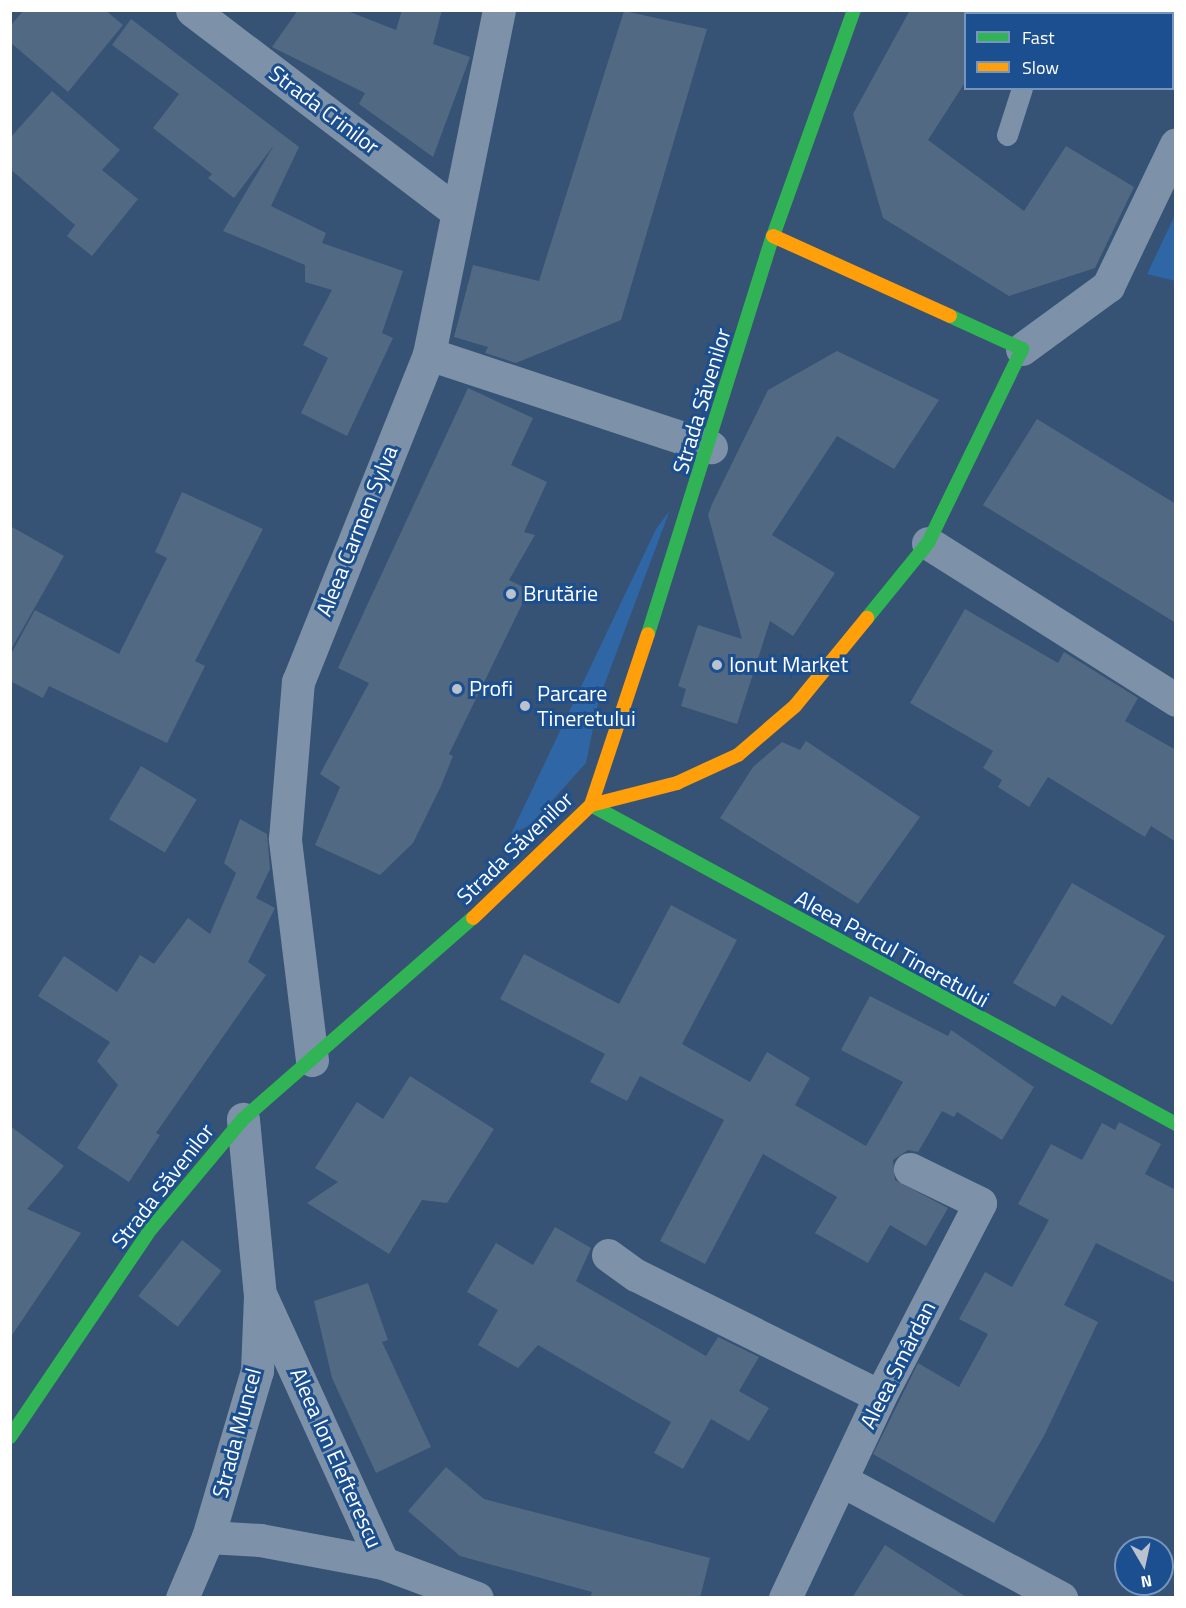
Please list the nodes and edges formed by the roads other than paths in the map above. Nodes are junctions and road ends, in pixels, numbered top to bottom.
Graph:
1 (192, 10) edge
2 (499, 10) edge
3 (854, 10) edge
4 (1021, 90) edge
5 (1007, 135) dead end
6 (1176, 144) edge
7 (455, 210) junction
8 (774, 236) junction
9 (1022, 349) junction
10 (429, 354) junction
11 (711, 447) junction
12 (928, 543) junction
13 (1176, 700) edge
14 (591, 805) junction
15 (312, 1060) junction
16 (243, 1119) junction
17 (1176, 1124) edge
18 (910, 1169) dead end
19 (608, 1255) dead end
20 (260, 1296) junction
21 (880, 1396) junction
22 (10, 1437) edge
23 (842, 1480) junction
24 (208, 1537) junction
25 (383, 1563) junction
26 (182, 1598) edge
27 (477, 1598) edge
28 (785, 1598) edge
29 (1061, 1598) edge

1 - 7 street, Strada Crinilor
2 - 7 street, Aleea Carmen Sylva
3 - 8 street, Strada Săvenilor
4 - 5 lane
6 - 9 street
7 - 10 street, Aleea Carmen Sylva
8 - 9 street
8 - 11 street, Strada Săvenilor
9 - 12 street
10 - 11 street
10 - 15 street, Aleea Carmen Sylva
11 - 14 street, Strada Săvenilor
12 - 13 street
12 - 14 street
14 - 15 street, Strada Săvenilor
14 - 17 street, Aleea Parcul Tineretului
15 - 16 street, Strada Săvenilor
16 - 20 street, Strada Muncel
16 - 22 street, Strada Săvenilor
18 - 21 street, Aleea Smârdan
19 - 21 street
20 - 24 street, Strada Muncel
20 - 25 street, Aleea Ion Elefterescu
21 - 23 street, Aleea Smârdan
23 - 28 street, Aleea Smârdan
23 - 29 street
24 - 25 street
24 - 26 street, Strada Muncel
25 - 27 street, Aleea Ion Elefterescu

